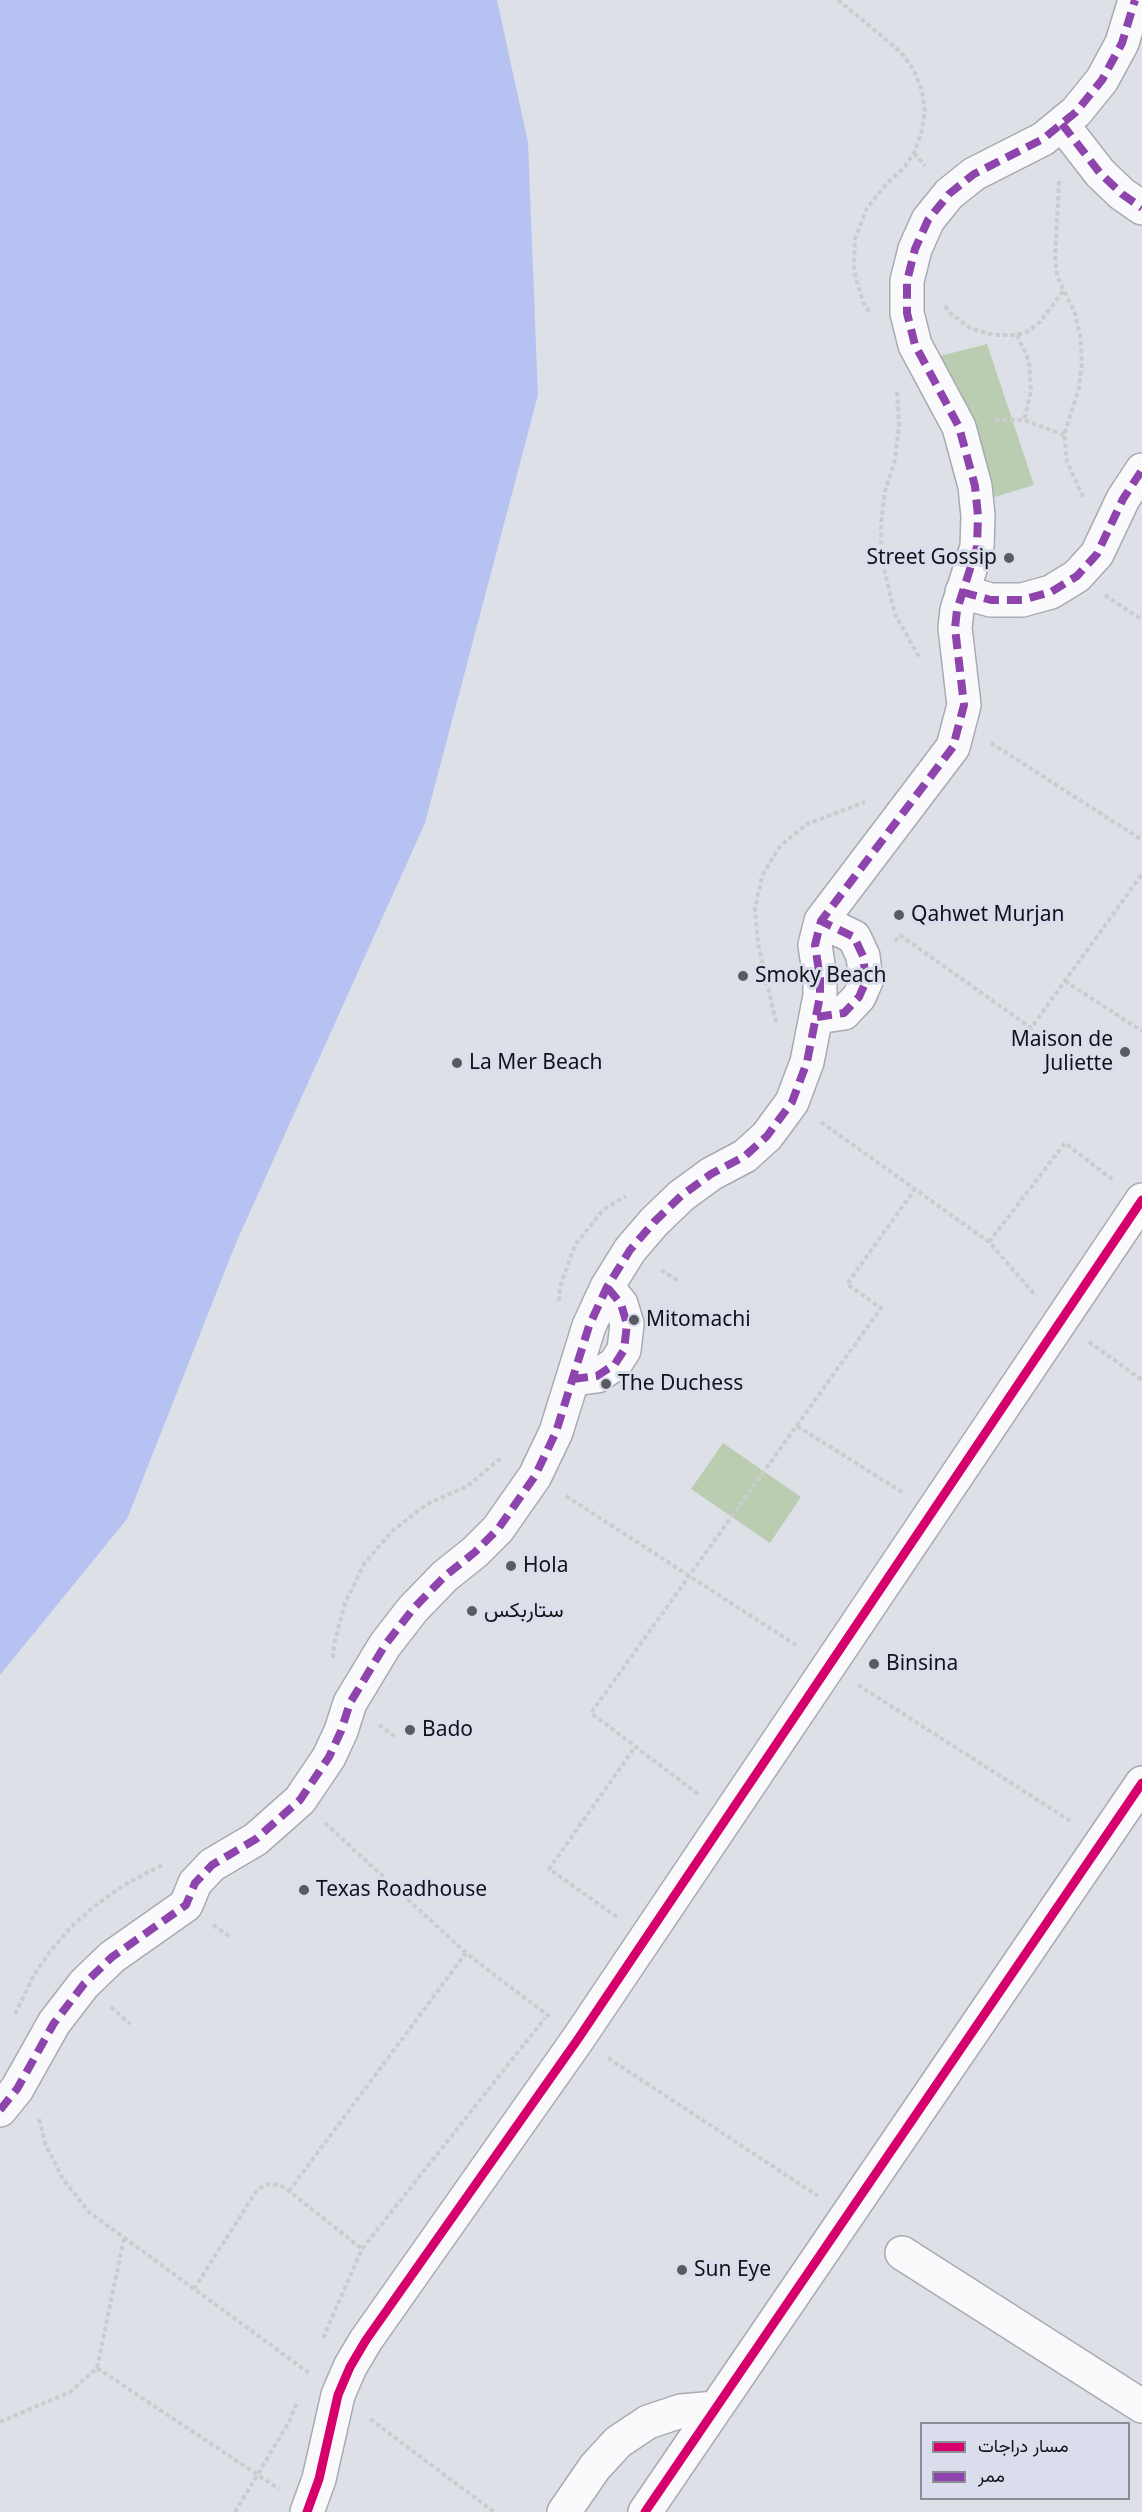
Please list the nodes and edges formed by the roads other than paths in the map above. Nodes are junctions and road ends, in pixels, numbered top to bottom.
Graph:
1 (1135, 0) edge
2 (1062, 124) junction
3 (1142, 208) edge
4 (1142, 470) edge
5 (962, 592) junction
6 (821, 921) junction
7 (817, 1017) junction
8 (1141, 1201) edge
9 (1142, 1783) edge
10 (0, 2110) edge
11 (902, 2253) dead end
12 (1142, 2406) edge
13 (716, 2408) junction
14 (308, 2510) edge
15 (564, 2512) edge
16 (645, 2512) edge

1 - 2 street
2 - 3 street
2 - 5 street
4 - 5 street
5 - 6 street
6 - 7 street
6 - 7 street
7 - 10 street
8 - 14 street
9 - 13 street
11 - 12 street
13 - 15 street
13 - 16 street

